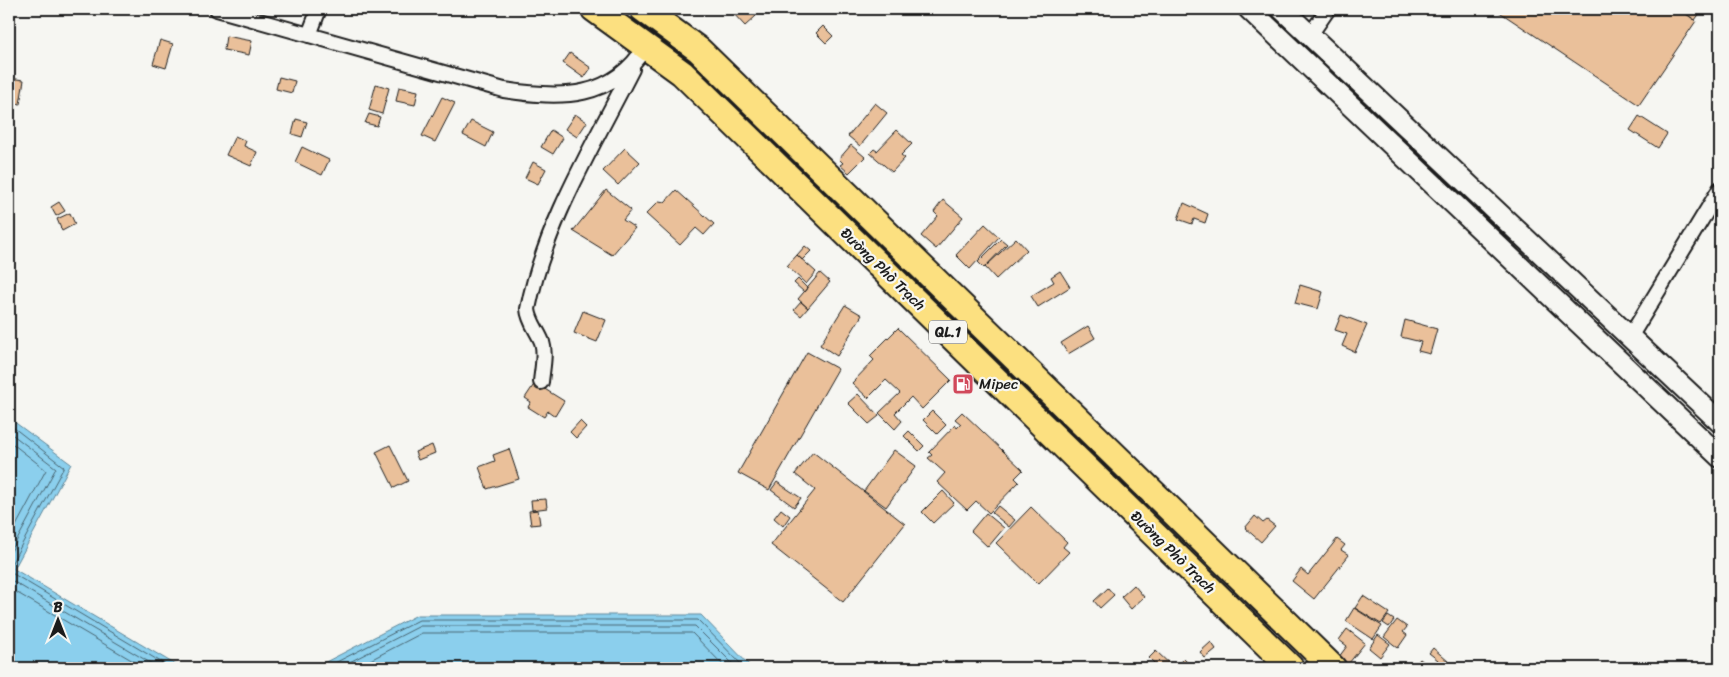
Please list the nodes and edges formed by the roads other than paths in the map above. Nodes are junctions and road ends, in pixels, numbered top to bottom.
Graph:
1 (217, 9) edge
2 (318, 9) edge
3 (594, 9) edge
4 (643, 9) edge
5 (1248, 9) edge
6 (1282, 9) edge
7 (1328, 9) edge
8 (309, 35) junction
9 (1310, 35) junction
10 (640, 55) junction
11 (1718, 195) edge
12 (1630, 337) junction
13 (540, 382) dead end
14 (1720, 422) edge
15 (1720, 458) edge
16 (1291, 668) edge
17 (1333, 668) edge

1 - 8 street
2 - 8 street
3 - 10 highway, Đường Phò Trạch / QL.1
4 - 17 highway, Đường Phò Trạch / QL.1
5 - 15 street
6 - 9 street
7 - 9 street
8 - 10 street
9 - 12 street
10 - 13 street
10 - 16 highway, Đường Phò Trạch / QL.1
11 - 12 street
12 - 14 street

